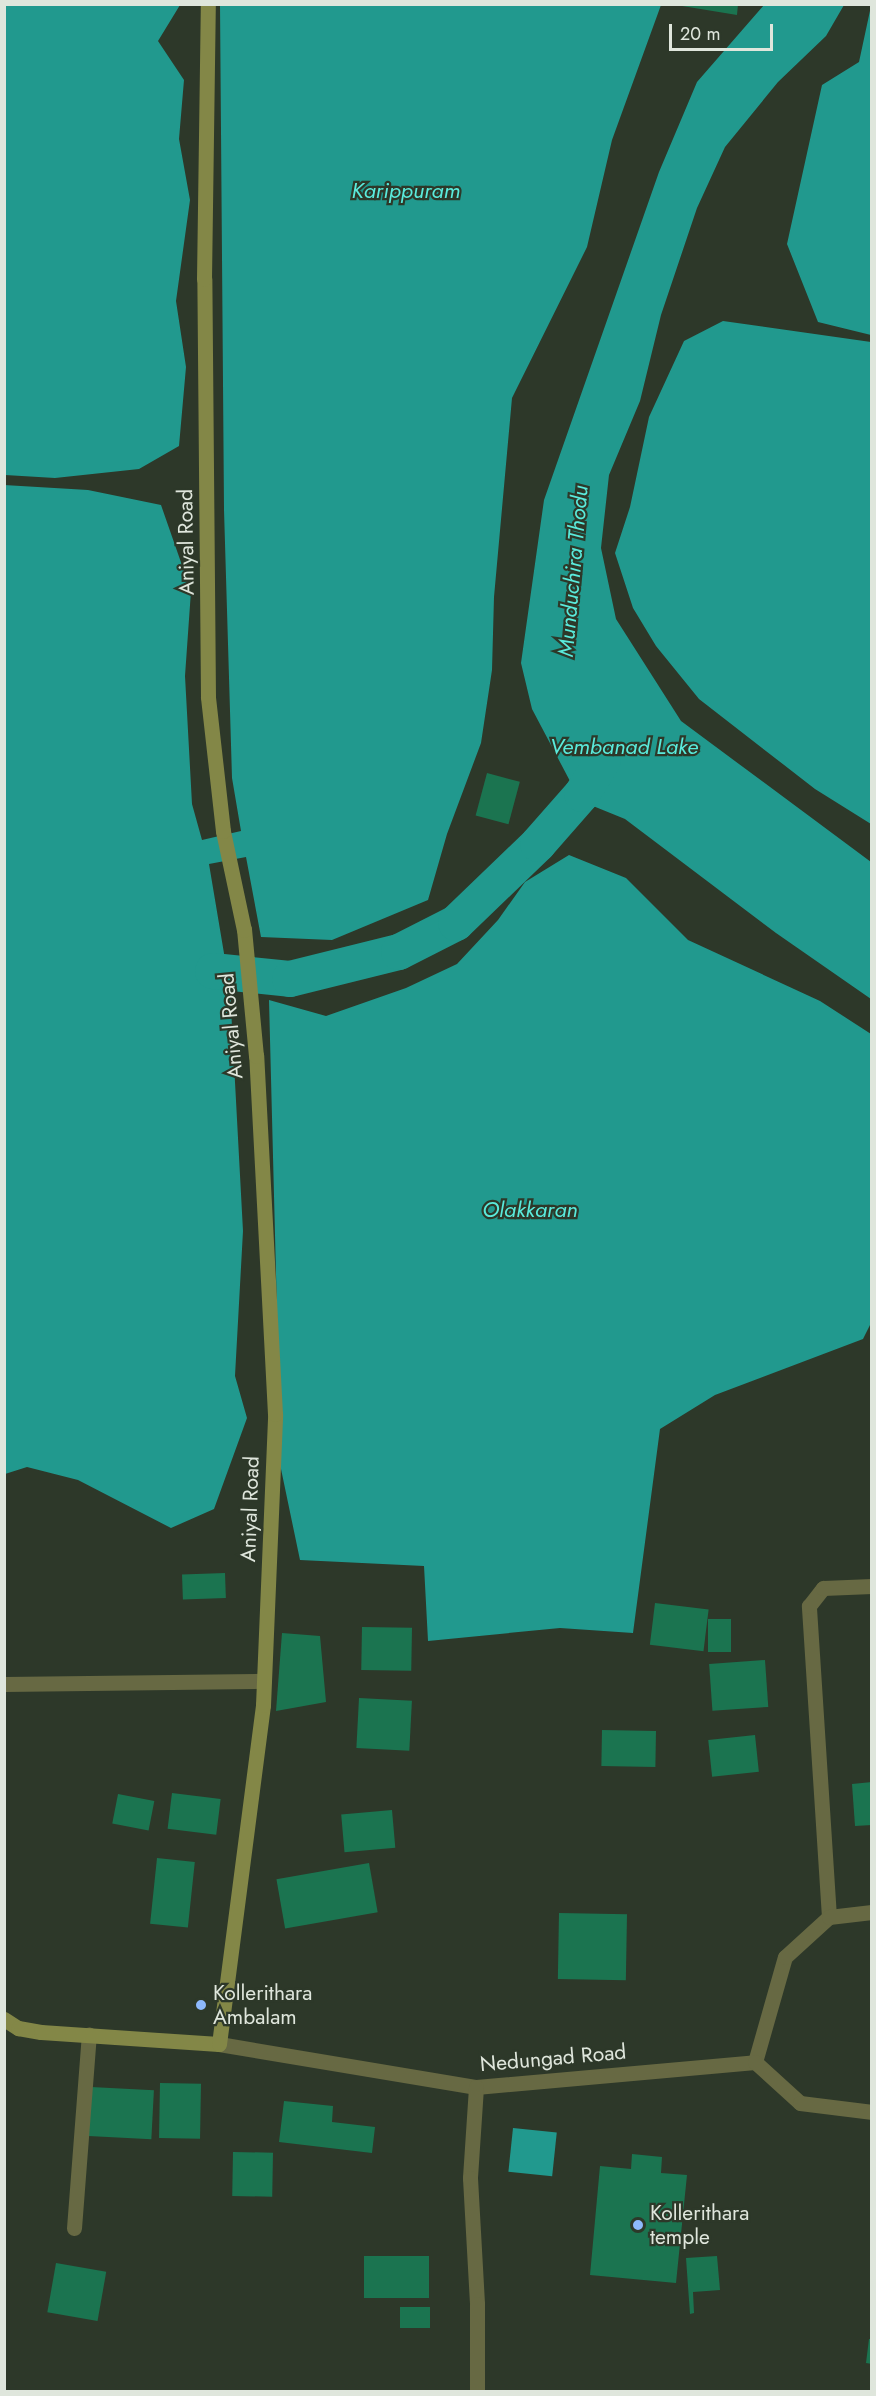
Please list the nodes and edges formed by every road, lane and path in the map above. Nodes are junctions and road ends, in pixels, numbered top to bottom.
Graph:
1 (208, 4) edge
2 (872, 1586) edge
3 (264, 1681) junction
4 (4, 1684) edge
5 (872, 1912) edge
6 (829, 1917) junction
7 (4, 2019) edge
8 (11, 2030) edge
9 (89, 2035) junction
10 (219, 2044) junction
11 (755, 2062) junction
12 (476, 2087) junction
13 (872, 2112) edge
14 (74, 2228) dead end
15 (477, 2391) edge

1 - 3 main road, Aniyal Road
2 - 6 street
3 - 4 street
3 - 10 main road, Aniyal Road
5 - 6 street
6 - 11 street
7 - 8 main road, Nedungad Road
8 - 9 main road, Nedungad Road
9 - 10 main road, Nedungad Road
9 - 14 street
10 - 12 street, Nedungad Road
11 - 12 street, Nedungad Road
11 - 13 street
12 - 15 street

